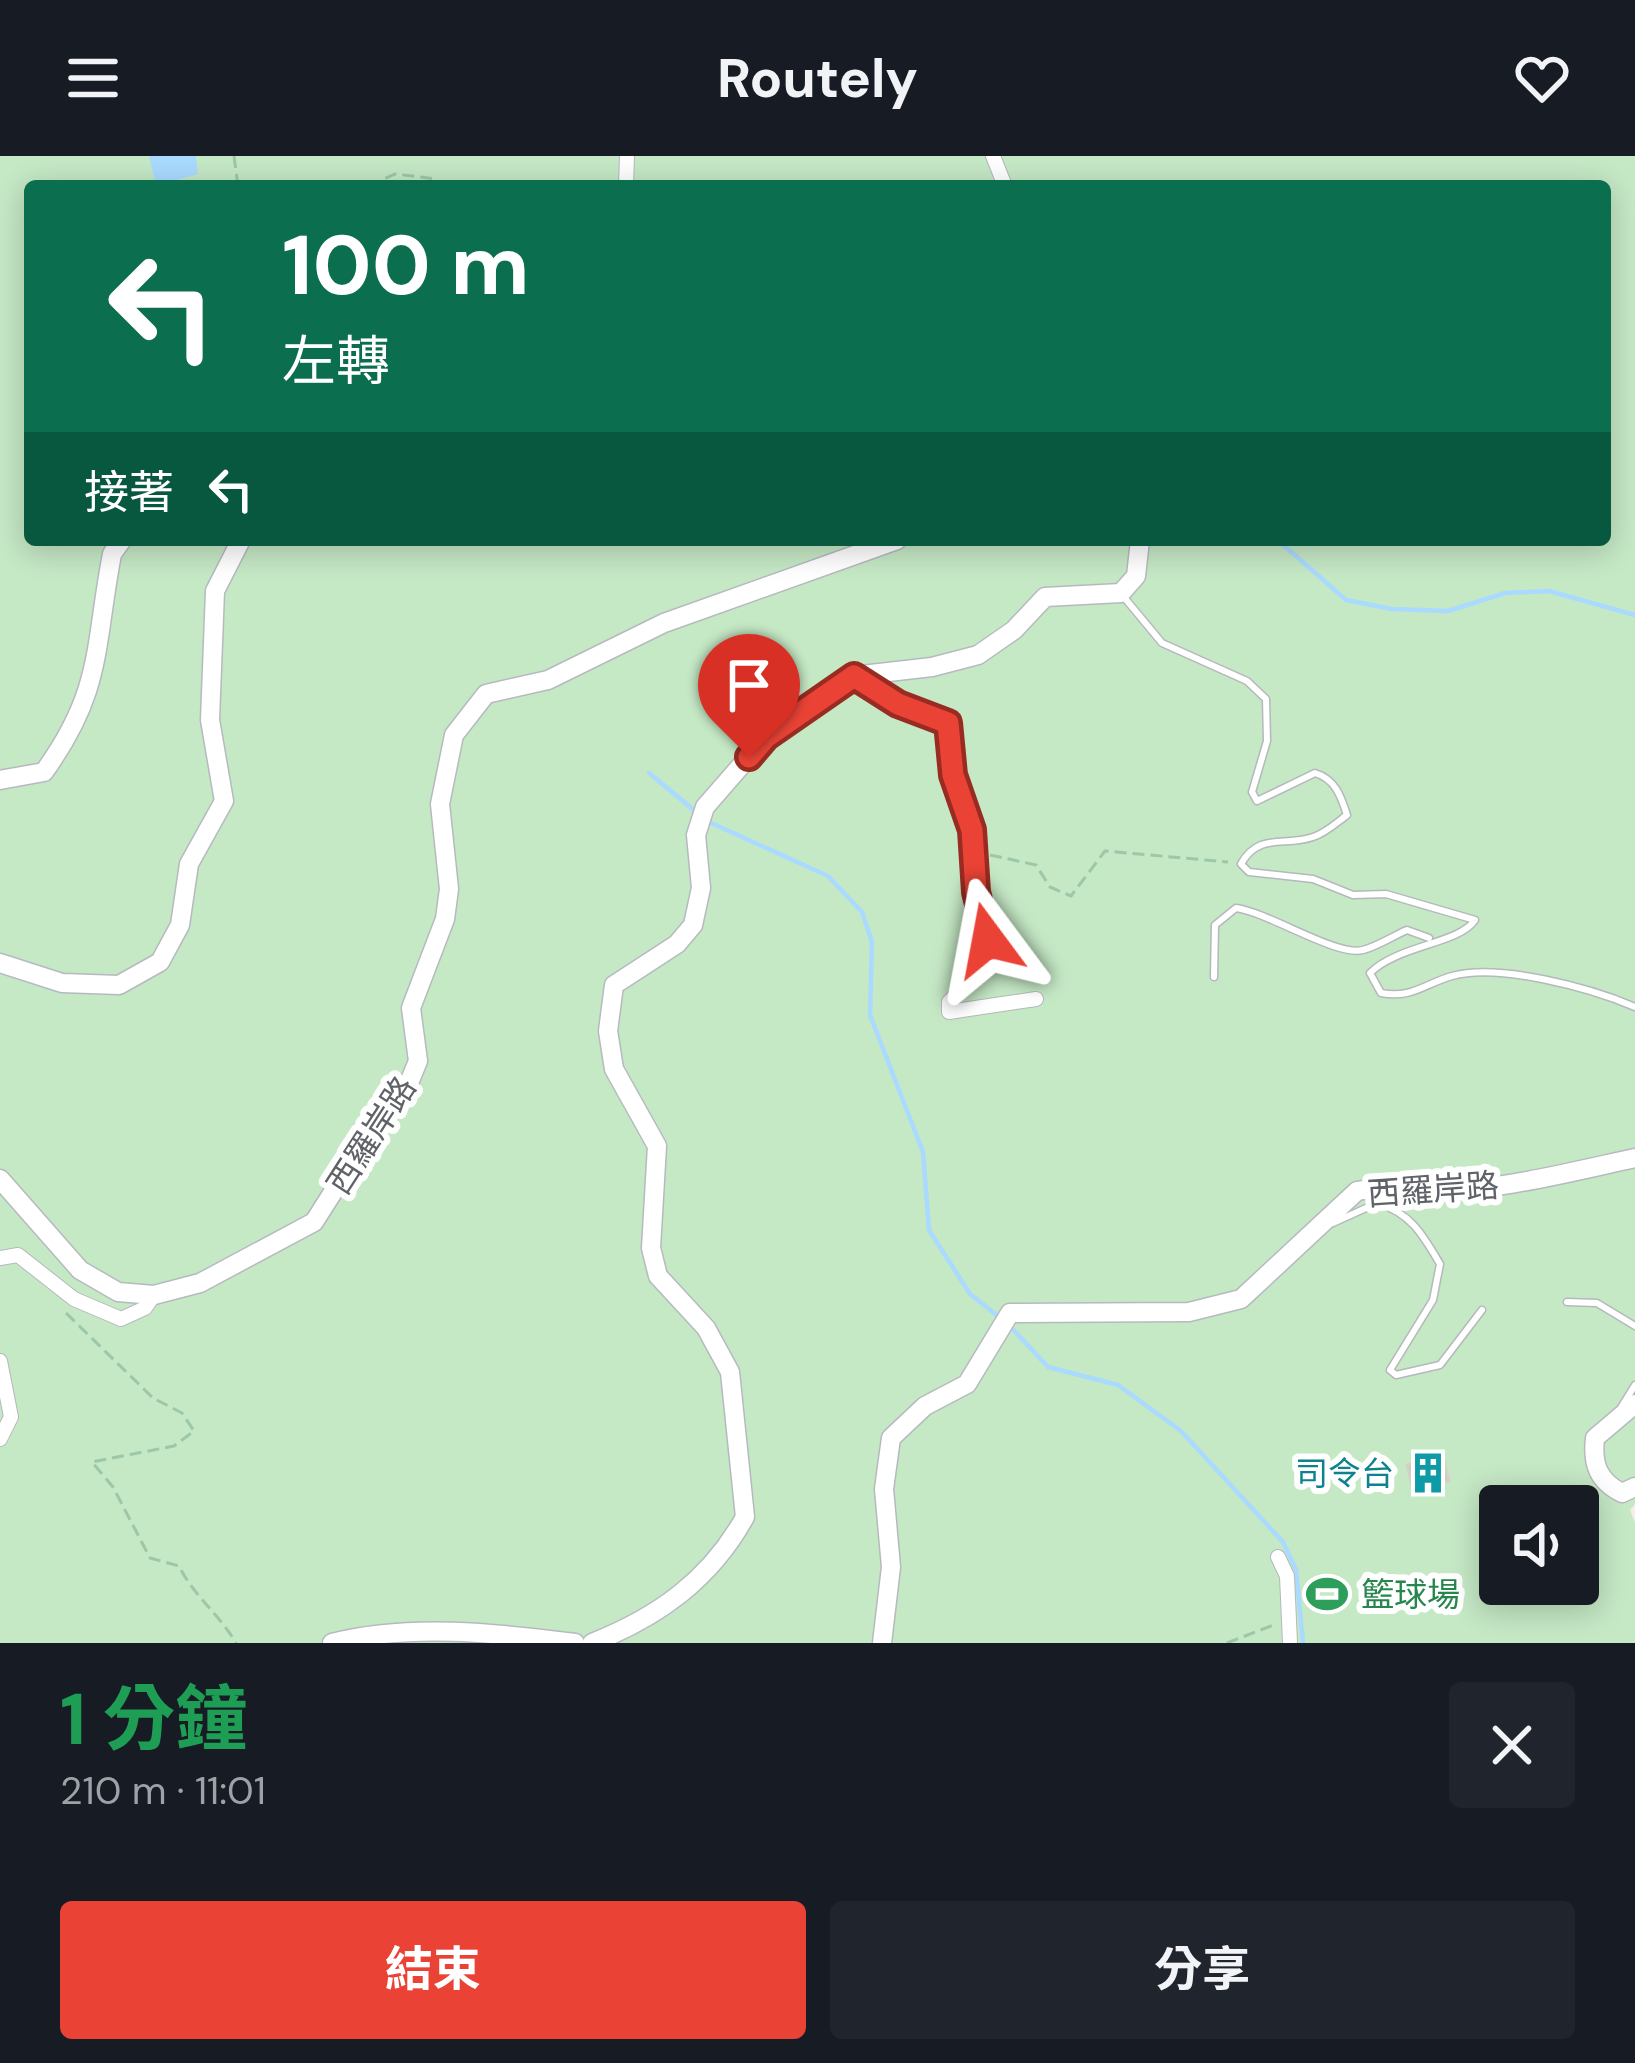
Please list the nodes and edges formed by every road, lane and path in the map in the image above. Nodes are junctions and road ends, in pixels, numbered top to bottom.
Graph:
1 (437, 179) dead end
2 (382, 180) edge
3 (118, 546) edge
4 (238, 546) edge
5 (880, 546) edge
6 (1139, 546) edge
7 (1121, 593) junction
8 (854, 676) junction
9 (0, 780) edge
10 (973, 855) junction
11 (1241, 864) junction
12 (1432, 940) junction
13 (0, 963) edge
14 (1214, 976) dead end
15 (1036, 999) dead end
16 (1635, 1007) edge
17 (1635, 1158) edge
18 (0, 1179) edge
19 (1318, 1230) junction
20 (0, 1258) edge
21 (154, 1295) junction
22 (74, 1299) junction
23 (1567, 1302) dead end
24 (1482, 1310) dead end
25 (1635, 1326) edge
26 (0, 1361) edge
27 (1635, 1385) edge
28 (1635, 1404) edge
29 (1611, 1424) junction
30 (0, 1439) edge
31 (1635, 1487) edge
32 (1278, 1556) dead end
33 (1289, 1619) junction
34 (236, 1643) edge
35 (332, 1643) edge
36 (575, 1643) edge
37 (592, 1643) edge
38 (882, 1643) edge
39 (1227, 1643) edge
40 (1289, 1643) edge

1 - 2 path
3 - 9 street
4 - 13 street
5 - 21 street, 西羅岸路
6 - 7 street
7 - 8 street
7 - 11 lane
8 - 10 street
8 - 37 street
10 - 11 path
10 - 15 street
11 - 12 lane
12 - 14 lane
12 - 16 lane
17 - 19 street, 西羅岸路
18 - 21 street
19 - 24 lane
19 - 38 street, 西羅岸路
20 - 22 street
21 - 22 street
22 - 34 path
23 - 25 lane
26 - 30 street
27 - 29 lane
28 - 29 street
29 - 31 street
32 - 33 street
33 - 39 path
33 - 40 street
35 - 36 street

